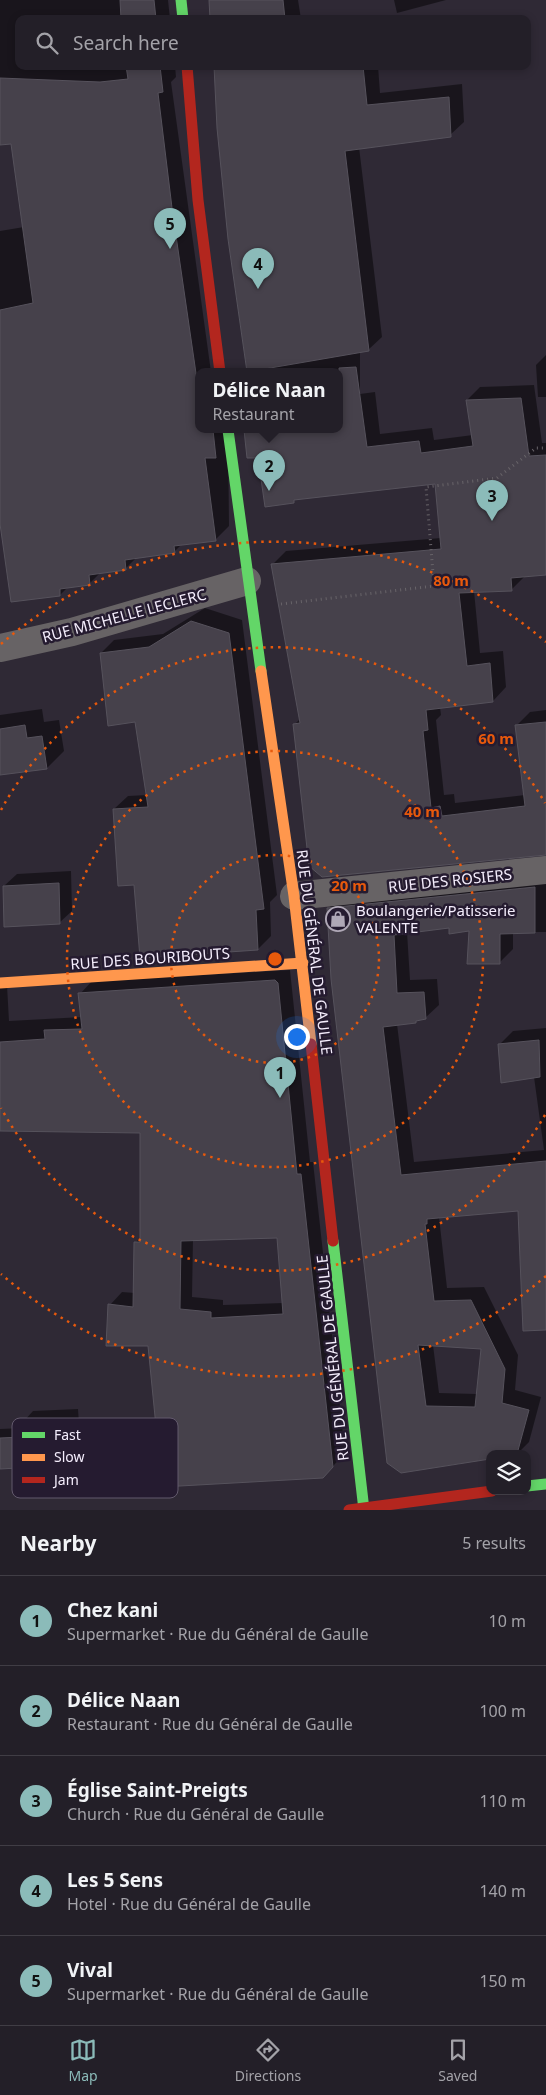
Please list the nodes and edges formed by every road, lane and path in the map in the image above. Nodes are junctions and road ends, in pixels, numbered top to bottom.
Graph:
1 (182, 0) edge
2 (183, 15) edge
3 (186, 70) edge
4 (219, 368) edge
5 (228, 433) edge
6 (546, 448) edge
7 (249, 594) junction
8 (0, 648) edge
9 (546, 870) edge
10 (294, 896) junction
11 (303, 963) junction
12 (0, 983) edge
13 (546, 1484) edge
14 (531, 1486) edge
15 (486, 1492) edge
16 (364, 1509) edge
17 (349, 1510) edge

1 - 2 main road
3 - 4 main road
5 - 7 main road, RUE DU GÉNÉRAL DE GAULLE
6 - 7 path
7 - 8 street, RUE MICHELLE LECLERC
7 - 10 main road, RUE DU GÉNÉRAL DE GAULLE
9 - 10 street, RUE DES ROSIERS
10 - 11 main road, RUE DU GÉNÉRAL DE GAULLE
11 - 12 main road, RUE DES BOURIBOUTS
11 - 16 main road, RUE DU GÉNÉRAL DE GAULLE
13 - 14 main road
15 - 16 main road
16 - 17 main road

